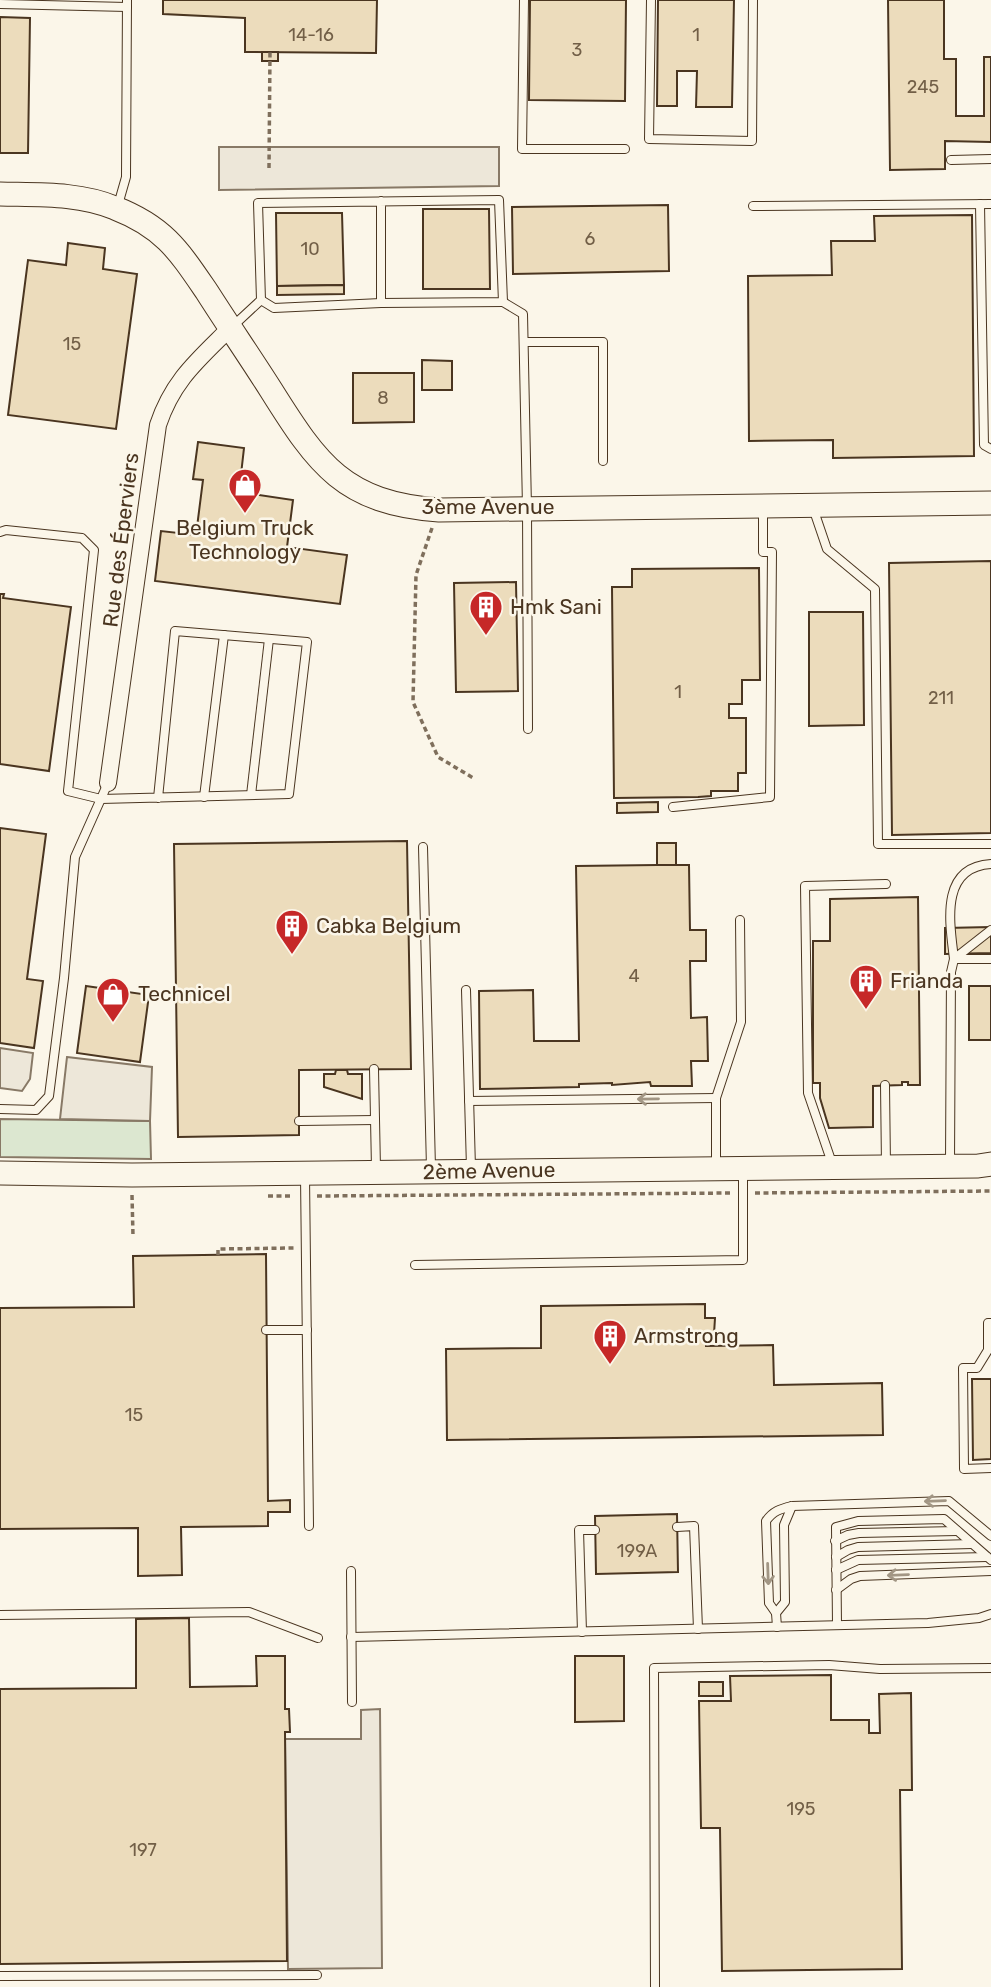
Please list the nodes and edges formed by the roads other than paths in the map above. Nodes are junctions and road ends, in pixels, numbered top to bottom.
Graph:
1 (524, 0) edge
2 (651, 0) edge
3 (752, 0) edge
4 (127, 3) edge
5 (0, 4) edge
6 (625, 149) dead end
7 (991, 159) edge
8 (951, 160) dead end
9 (0, 194) edge
10 (381, 201) junction
11 (980, 204) junction
12 (991, 204) edge
13 (753, 206) dead end
14 (117, 208) junction
15 (261, 300) junction
16 (503, 302) junction
17 (381, 303) junction
18 (230, 328) junction
19 (524, 342) junction
20 (991, 449) edge
21 (603, 461) dead end
22 (991, 503) edge
23 (763, 504) junction
24 (811, 504) junction
25 (527, 508) junction
26 (0, 532) edge
27 (224, 635) junction
28 (269, 639) junction
29 (528, 729) dead end
30 (108, 783) joint
31 (251, 795) junction
32 (204, 797) junction
33 (158, 798) junction
34 (101, 799) junction
35 (673, 807) dead end
36 (991, 844) edge
37 (423, 847) dead end
38 (991, 864) edge
39 (886, 884) dead end
40 (740, 920) dead end
41 (991, 930) edge
42 (954, 959) junction
43 (991, 959) edge
44 (466, 990) dead end
45 (374, 1069) dead end
46 (884, 1085) dead end
47 (716, 1098) junction
48 (469, 1101) junction
49 (0, 1110) edge
50 (299, 1121) dead end
51 (375, 1121) junction
52 (886, 1166) junction
53 (950, 1166) junction
54 (987, 1166) edge
55 (833, 1167) junction
56 (716, 1168) junction
57 (743, 1168) junction
58 (431, 1171) junction
59 (471, 1171) junction
60 (376, 1172) junction
61 (0, 1173) edge
62 (306, 1184) junction
63 (415, 1265) dead end
64 (991, 1323) edge
65 (266, 1330) dead end
66 (307, 1331) junction
67 (991, 1468) edge
68 (792, 1506) junction
69 (309, 1526) dead end
70 (677, 1527) dead end
71 (595, 1530) dead end
72 (991, 1536) edge
73 (972, 1544) junction
74 (836, 1557) junction
75 (989, 1559) edge
76 (836, 1570) junction
77 (351, 1571) dead end
78 (991, 1571) edge
79 (836, 1590) junction
80 (776, 1613) junction
81 (991, 1614) edge
82 (0, 1615) edge
83 (837, 1625) junction
84 (777, 1627) junction
85 (698, 1629) junction
86 (582, 1632) junction
87 (351, 1637) junction
88 (318, 1638) dead end
89 (991, 1668) edge
90 (352, 1702) dead end
91 (317, 1975) dead end
92 (0, 1976) edge
93 (655, 1987) edge

1 - 6 lane
2 - 3 lane
4 - 5 lane
4 - 14 lane
7 - 8 lane
9 - 14 street, 3ème Avenue
10 - 15 lane
10 - 16 lane
10 - 17 lane
11 - 12 lane
11 - 13 lane
11 - 20 lane
14 - 18 street, 3ème Avenue
15 - 17 lane
15 - 18 lane
16 - 17 lane
16 - 19 lane
18 - 25 street, 3ème Avenue
18 - 30 street, Rue des Éperviers
19 - 21 lane
19 - 25 lane
22 - 24 street, 3ème Avenue
23 - 24 street, 3ème Avenue
23 - 25 street, 3ème Avenue
23 - 35 lane
24 - 36 lane
25 - 29 lane
26 - 34 lane
27 - 28 lane
27 - 32 lane
27 - 33 lane
28 - 31 lane
28 - 31 lane
30 - 34 lane
31 - 32 lane
32 - 33 lane
33 - 34 lane
34 - 49 lane
37 - 58 lane
38 - 42 lane
39 - 55 lane
40 - 47 lane
41 - 42 lane
42 - 43 lane
42 - 53 lane
44 - 48 lane
45 - 51 lane
46 - 52 lane
47 -> 48 lane
47 - 56 lane
48 - 59 lane
50 - 51 lane
51 - 60 lane
52 - 53 street, 2ème Avenue
52 - 55 street, 2ème Avenue
53 - 54 street, 2ème Avenue
55 - 57 street, 2ème Avenue
56 - 57 street, 2ème Avenue
56 - 59 street, 2ème Avenue
57 - 63 lane
58 - 59 street, 2ème Avenue
58 - 60 street, 2ème Avenue
60 - 62 street, 2ème Avenue
61 - 62 street, 2ème Avenue
62 - 66 lane
64 - 67 lane
65 - 66 lane
66 - 69 lane
72 -> 68 lane
68 - 80 lane
68 -> 80 lane
70 - 85 lane
71 - 86 lane
73 - 74 lane
73 - 74 lane
73 - 75 lane
74 - 76 lane
75 - 76 lane
76 - 79 lane
77 - 87 lane
78 -> 79 lane
79 - 83 lane
80 - 84 lane
81 - 83 lane
82 - 88 lane
83 - 84 lane
84 - 85 lane
85 - 86 lane
86 - 87 lane
87 - 90 lane
89 - 93 lane
91 - 92 lane

